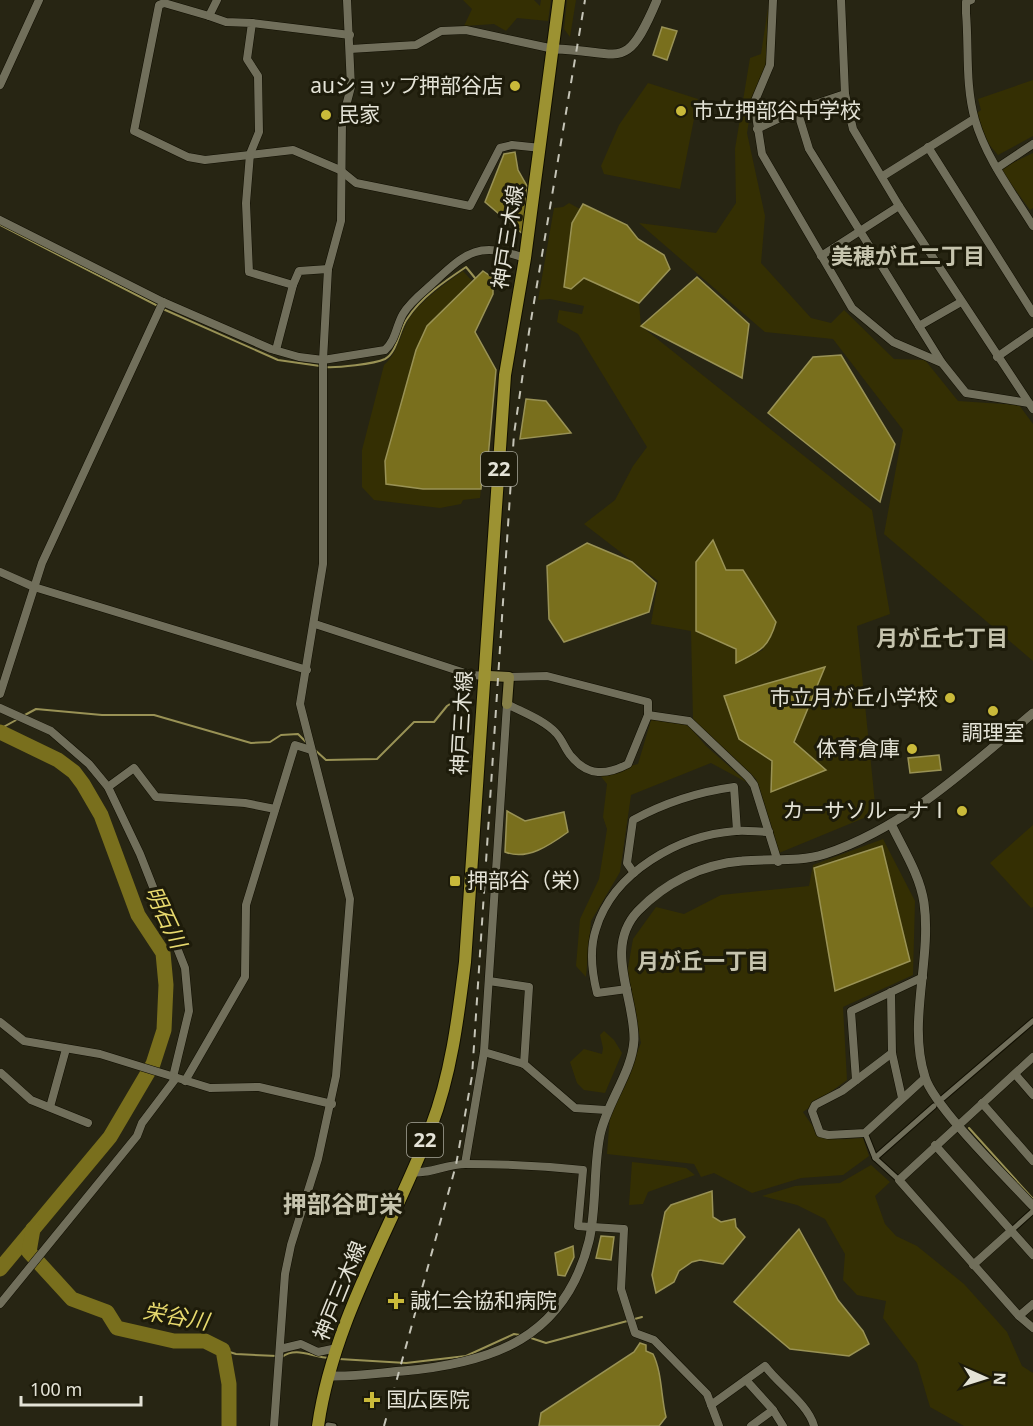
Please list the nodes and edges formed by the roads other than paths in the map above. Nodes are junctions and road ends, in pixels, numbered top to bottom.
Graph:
1 (39, 0) edge
2 (217, 0) edge
3 (347, 0) edge
4 (559, 0) edge
5 (657, 0) edge
6 (773, 0) edge
7 (841, 0) edge
8 (971, 0) edge
9 (209, 16) junction
10 (252, 23) junction
11 (350, 35) junction
12 (350, 49) junction
13 (554, 49) junction
14 (0, 85) edge
15 (845, 94) junction
16 (797, 110) junction
17 (974, 118) junction
18 (757, 129) junction
19 (1033, 144) edge
20 (928, 147) junction
21 (541, 148) junction
22 (250, 154) junction
23 (997, 168) junction
24 (340, 170) junction
25 (883, 176) junction
26 (899, 206) junction
27 (0, 220) edge
28 (1033, 226) edge
29 (860, 231) junction
30 (821, 256) junction
31 (525, 258) junction
32 (327, 269) junction
33 (293, 285) junction
34 (164, 302) junction
35 (961, 302) junction
36 (1033, 313) edge
37 (919, 326) junction
38 (1033, 332) edge
39 (276, 350) junction
40 (997, 357) junction
41 (323, 360) junction
42 (942, 363) junction
43 (1031, 406) edge
44 (0, 572) edge
45 (34, 587) junction
46 (315, 624) junction
47 (306, 670) junction
48 (486, 676) junction
49 (509, 677) junction
50 (0, 694) edge
51 (507, 704) junction
52 (0, 708) edge
53 (1033, 713) edge
54 (648, 715) junction
55 (311, 750) junction
56 (108, 787) junction
57 (275, 809) junction
58 (891, 824) junction
59 (736, 831) junction
60 (769, 832) junction
61 (778, 862) junction
62 (634, 873) junction
63 (923, 977) junction
64 (489, 981) junction
65 (627, 989) junction
66 (891, 992) junction
67 (0, 1022) edge
68 (1032, 1024) edge
69 (66, 1049) junction
70 (484, 1052) junction
71 (892, 1053) junction
72 (1033, 1058) edge
73 (524, 1064) junction
74 (1, 1073) edge
75 (1015, 1074) junction
76 (178, 1078) junction
77 (925, 1078) junction
78 (856, 1080) junction
79 (1033, 1095) edge
80 (903, 1098) junction
81 (944, 1098) dead end
82 (982, 1103) junction
83 (332, 1104) junction
84 (934, 1106) dead end
85 (50, 1107) junction
86 (606, 1110) junction
87 (88, 1123) dead end
88 (959, 1124) junction
89 (865, 1133) junction
90 (935, 1145) junction
91 (875, 1158) junction
92 (1033, 1161) edge
93 (465, 1164) junction
94 (411, 1172) junction
95 (899, 1180) junction
96 (1033, 1206) edge
97 (1033, 1211) edge
98 (592, 1227) junction
99 (1011, 1231) junction
100 (1033, 1255) edge
101 (973, 1265) junction
102 (0, 1304) edge
103 (1033, 1304) edge
104 (1019, 1316) junction
105 (1033, 1328) edge
106 (280, 1351) junction
107 (336, 1355) junction
108 (330, 1376) junction
109 (746, 1380) junction
110 (711, 1405) junction
111 (773, 1410) junction
112 (716, 1425) edge
113 (274, 1426) edge
114 (327, 1426) edge
115 (751, 1426) edge
116 (783, 1426) edge
117 (814, 1426) edge

1 - 14 street
2 - 9 street
3 - 11 street
4 - 13 main road, 神戸三木線 / 22
5 - 13 street
6 - 18 street
7 - 15 street
8 - 17 street
9 - 10 street
9 - 22 street
10 - 11 street
10 - 22 street
11 - 12 street
12 - 13 street
12 - 24 street
13 - 21 main road, 神戸三木線 / 22
15 - 16 street
15 - 25 street
16 - 18 street
16 - 29 street
17 - 20 street
17 - 23 street
18 - 30 street
19 - 23 street
20 - 25 street
20 - 36 street
21 - 24 street
21 - 31 main road, 神戸三木線 / 22
22 - 24 street
22 - 33 street
23 - 28 street
24 - 32 street
25 - 26 street
26 - 29 street
26 - 35 street
27 - 34 street
29 - 30 street
29 - 37 street
30 - 42 street
31 - 41 street
31 - 48 main road, 神戸三木線 / 22
32 - 33 street
32 - 41 street
33 - 39 street
34 - 39 street
34 - 45 street
35 - 37 street
35 - 40 street
37 - 42 street
38 - 40 street
39 - 41 street
40 - 43 street
41 - 46 street
42 - 43 street
44 - 45 street
45 - 47 street
45 - 50 street
46 - 47 street
46 - 48 street
47 - 55 street
48 - 49 main road
48 - 94 main road, 神戸三木線 / 22
49 - 51 main road
49 - 54 street
51 - 54 street
51 - 64 street
52 - 56 street
53 - 58 street
54 - 60 street
55 - 57 street
55 - 83 street
56 - 57 street
56 - 76 street
57 - 76 street
58 - 61 street
58 - 63 street
59 - 60 street
59 - 62 street
59 - 62 street
60 - 61 street
61 - 65 street
62 - 65 street
63 - 66 street
63 - 77 street
64 - 70 street
64 - 73 street
65 - 86 street
66 - 71 street
66 - 78 street
67 - 69 street
68 - 81 street
69 - 76 street
69 - 85 street
70 - 73 street
70 - 93 street
71 - 78 street
71 - 80 street
72 - 75 street
73 - 86 street
74 - 85 street
75 - 79 street
75 - 82 street
76 - 83 street
76 - 102 street
77 - 80 street
77 - 88 street
78 - 89 street
80 - 89 street
82 - 88 street
82 - 92 street
83 - 106 street
84 - 91 street
85 - 87 street
86 - 98 street
88 - 90 street
88 - 96 street
89 - 91 street
90 - 95 street
90 - 99 street
91 - 95 street
93 - 94 street
93 - 98 street
94 - 107 main road, 神戸三木線 / 22
95 - 101 street
97 - 99 street
98 - 108 street
98 - 110 street
99 - 100 street
99 - 101 street
101 - 104 street
103 - 104 street
104 - 105 street
106 - 107 street
106 - 113 street
107 - 108 main road, 神戸三木線 / 22
108 - 114 main road, 神戸三木線 / 22
109 - 110 street
109 - 111 street
109 - 117 street
110 - 112 street
111 - 115 street
111 - 116 street

